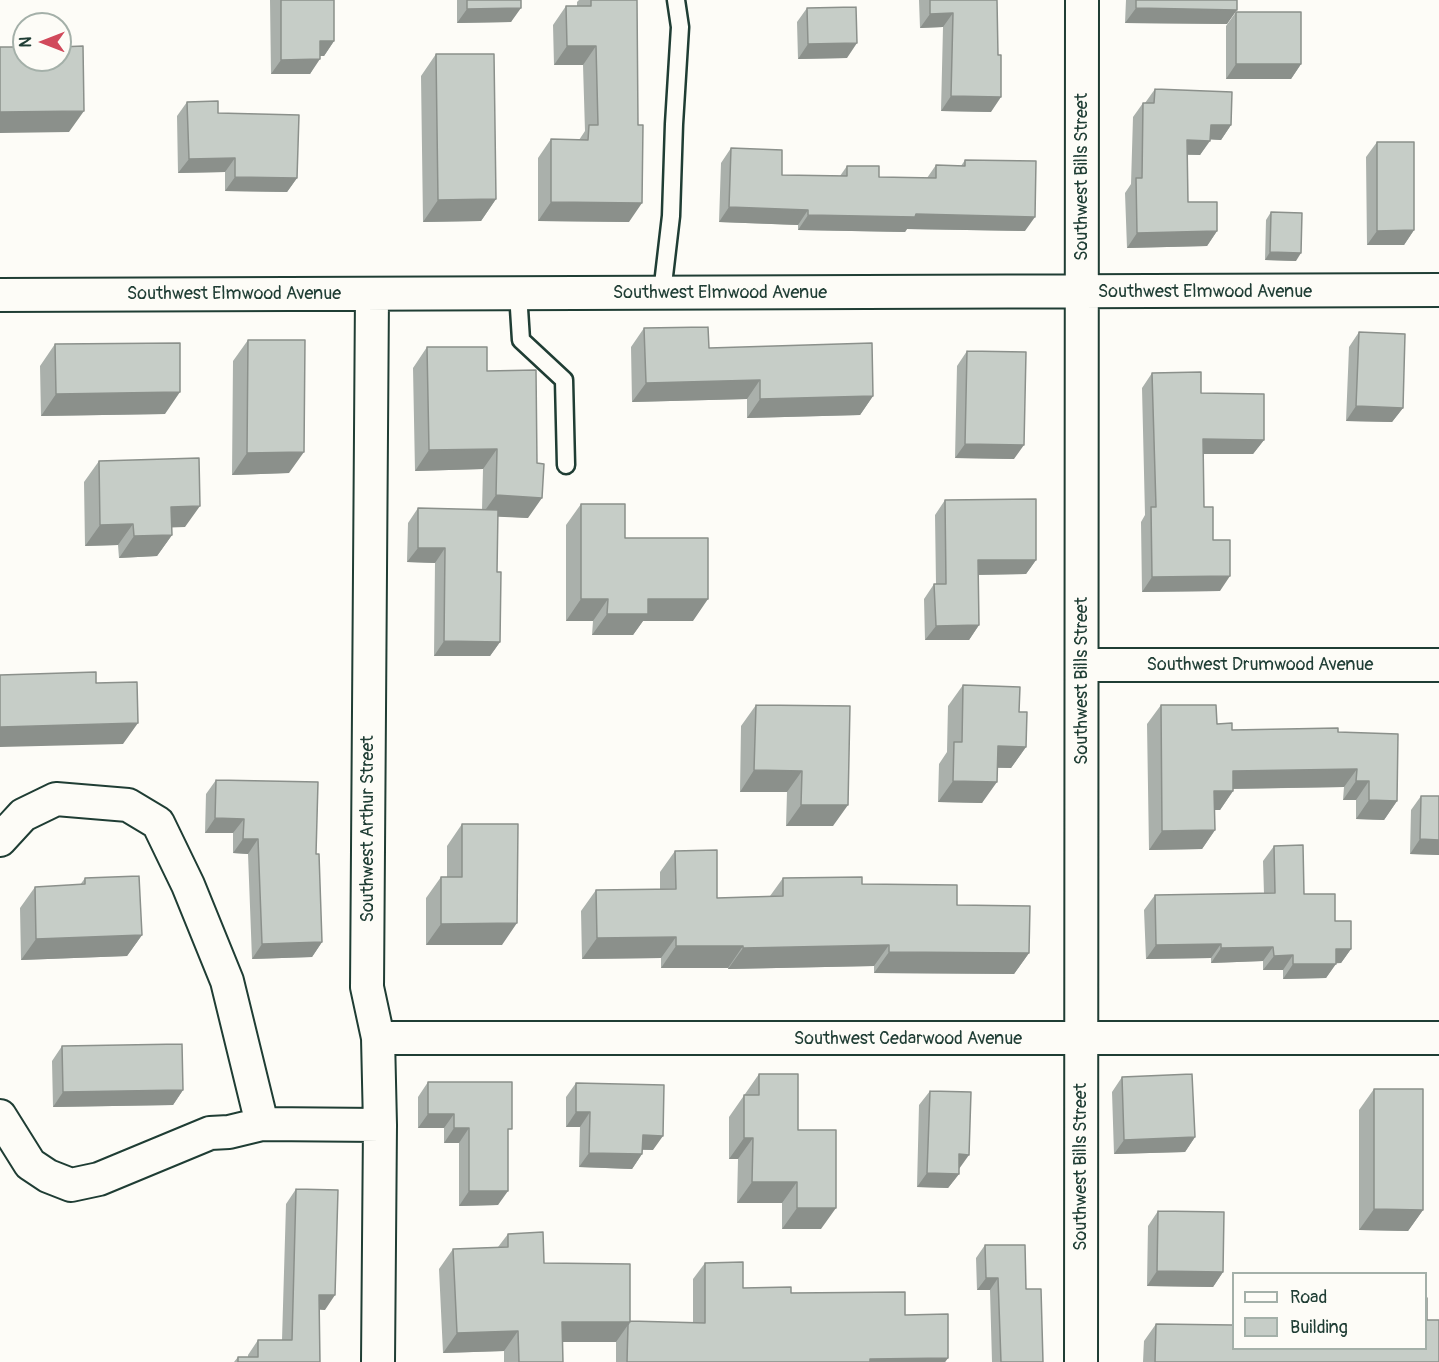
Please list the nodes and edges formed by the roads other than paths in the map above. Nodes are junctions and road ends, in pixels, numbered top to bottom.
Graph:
1 (676, 0) edge
2 (1082, 0) edge
3 (1439, 290) edge
4 (1082, 292) junction
5 (518, 293) junction
6 (662, 293) junction
7 (372, 294) junction
8 (0, 295) edge
9 (566, 465) dead end
10 (1082, 665) junction
11 (1439, 665) edge
12 (0, 840) edge
13 (378, 1038) junction
14 (1439, 1038) edge
15 (1081, 1039) junction
16 (0, 1116) edge
17 (262, 1124) junction
18 (380, 1125) junction
19 (378, 1362) edge
20 (1081, 1362) edge

1 - 6 lane
2 - 4 street, Southwest Bills Street
3 - 4 street, Southwest Elmwood Avenue
4 - 6 street, Southwest Elmwood Avenue
4 - 10 street, Southwest Bills Street
5 - 6 street, Southwest Elmwood Avenue
5 - 7 street, Southwest Elmwood Avenue
5 - 9 lane
7 - 8 street, Southwest Elmwood Avenue
7 - 13 street, Southwest Arthur Street
10 - 11 street, Southwest Drumwood Avenue
10 - 15 street, Southwest Bills Street
12 - 17 street
13 - 15 street, Southwest Cedarwood Avenue
13 - 18 street, Southwest Arthur Street
14 - 15 street, Southwest Cedarwood Avenue
15 - 20 street, Southwest Bills Street
16 - 17 street
17 - 18 street
18 - 19 street, Southwest Arthur Street

